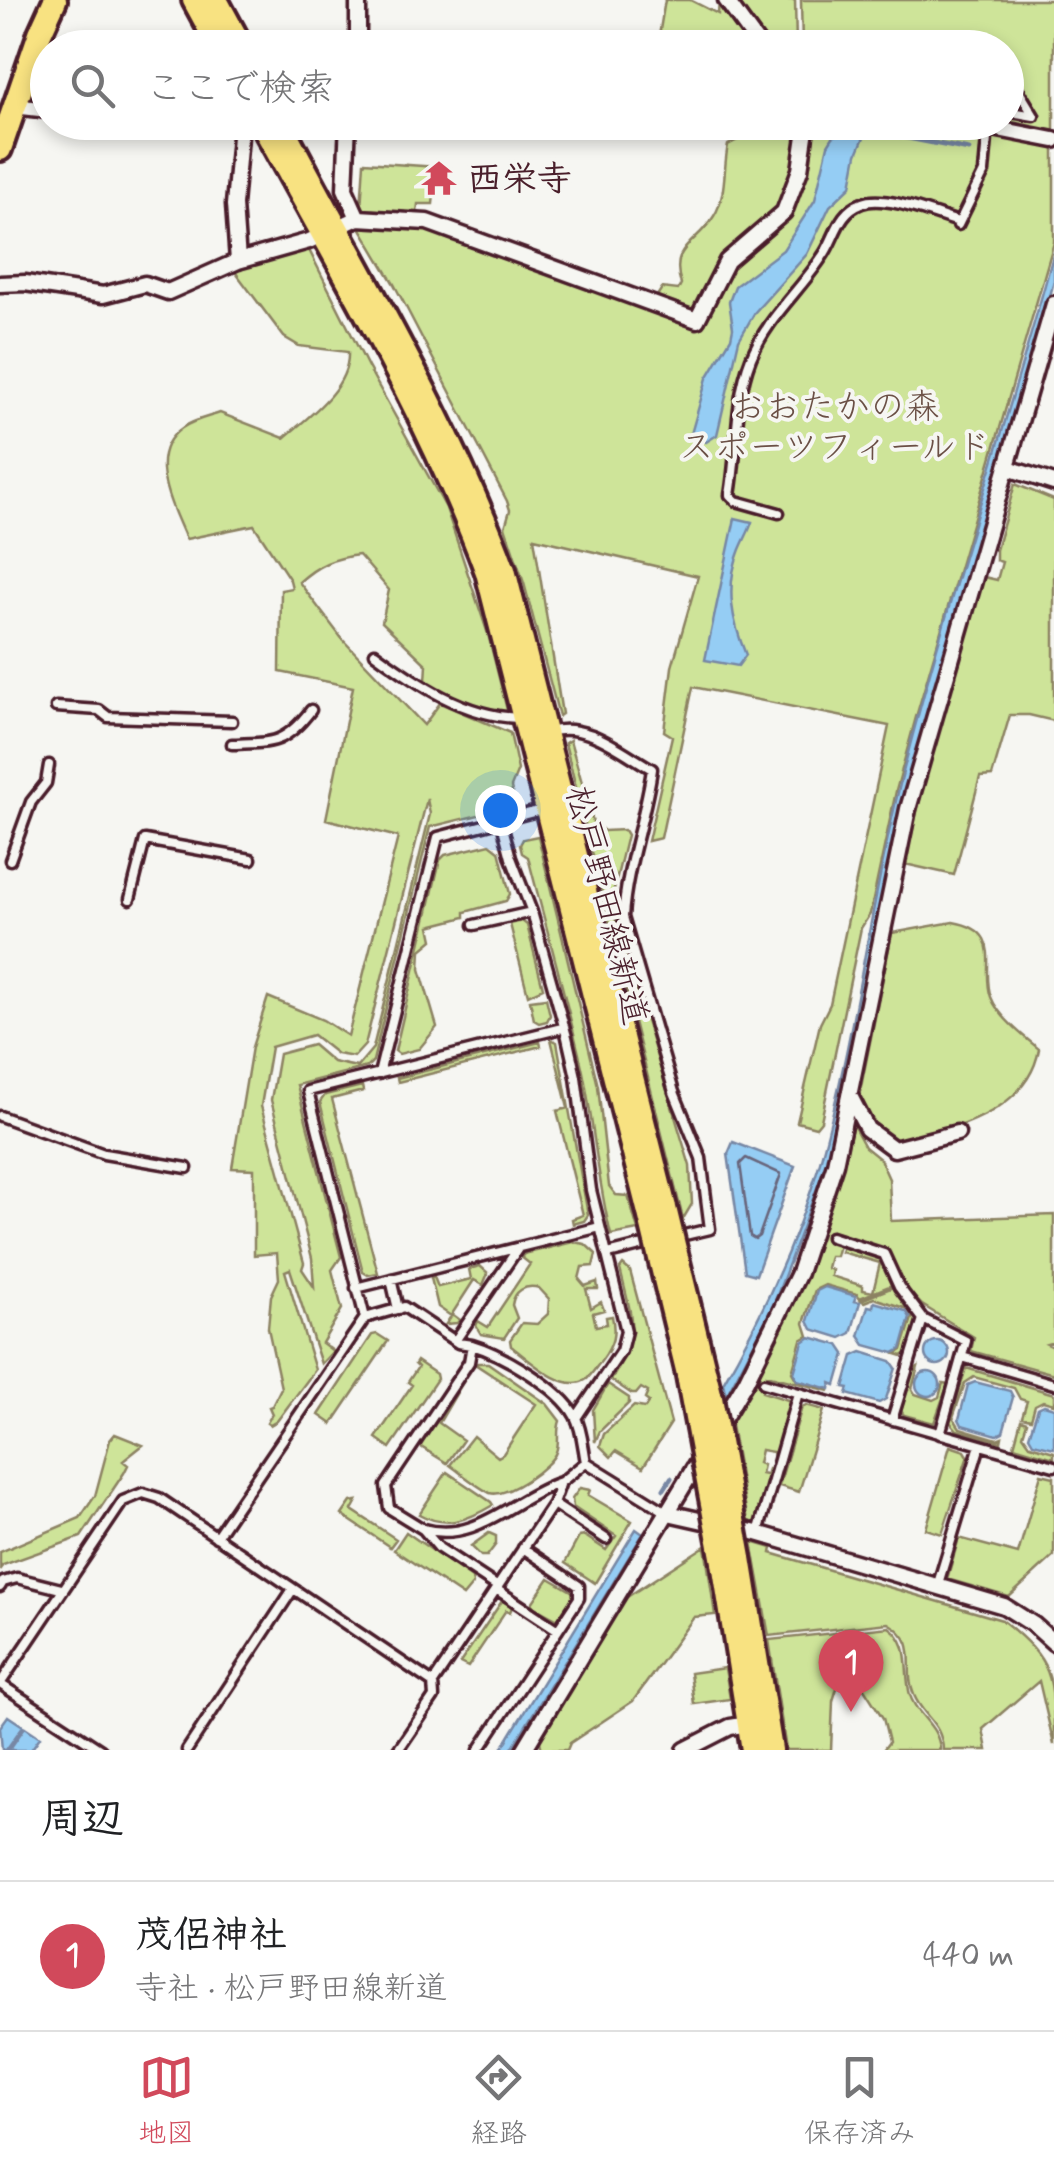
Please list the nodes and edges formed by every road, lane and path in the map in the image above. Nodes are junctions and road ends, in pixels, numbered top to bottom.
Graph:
1 (54, 0) edge
2 (194, 0) edge
3 (216, 0) edge
4 (358, 0) edge
5 (726, 0) edge
6 (43, 30) edge
7 (210, 30) edge
8 (232, 30) edge
9 (358, 30) edge
10 (748, 30) edge
11 (30, 64) edge
12 (1024, 99) edge
13 (14, 106) junction
14 (30, 108) edge
15 (1024, 114) edge
16 (1034, 116) junction
17 (1024, 134) edge
18 (1033, 136) junction
19 (240, 140) edge
20 (275, 140) edge
21 (290, 140) edge
22 (347, 140) edge
23 (804, 140) edge
24 (985, 140) edge
25 (1054, 140) edge
26 (0, 149) edge
27 (339, 227) junction
28 (238, 261) junction
29 (0, 284) edge
30 (1054, 304) edge
31 (1008, 468) junction
32 (1054, 483) edge
33 (779, 513) dead end
34 (374, 654) dead end
35 (56, 706) dead end
36 (311, 710) dead end
37 (526, 718) junction
38 (232, 721) dead end
39 (547, 733) junction
40 (232, 744) dead end
41 (48, 765) dead end
42 (556, 806) junction
43 (502, 820) junction
44 (250, 858) dead end
45 (10, 860) dead end
46 (130, 899) dead end
47 (532, 912) junction
48 (474, 925) dead end
49 (562, 1028) junction
50 (379, 1074) junction
51 (850, 1097) junction
52 (0, 1116) edge
53 (957, 1133) dead end
54 (186, 1168) dead end
55 (600, 1227) junction
56 (831, 1237) dead end
57 (519, 1247) junction
58 (608, 1254) junction
59 (391, 1279) junction
60 (356, 1288) junction
61 (398, 1309) junction
62 (365, 1318) junction
63 (923, 1319) junction
64 (456, 1341) junction
65 (472, 1345) junction
66 (962, 1357) junction
67 (764, 1383) dead end
68 (1054, 1384) edge
69 (798, 1393) junction
70 (576, 1418) junction
71 (892, 1420) junction
72 (940, 1434) junction
73 (980, 1445) junction
74 (586, 1462) junction
75 (1054, 1466) edge
76 (561, 1482) junction
77 (553, 1504) junction
78 (668, 1513) junction
79 (423, 1529) junction
80 (758, 1534) junction
81 (216, 1537) junction
82 (606, 1539) dead end
83 (523, 1548) junction
84 (731, 1560) junction
85 (937, 1586) junction
86 (0, 1587) edge
87 (497, 1588) junction
88 (61, 1589) junction
89 (293, 1589) junction
90 (558, 1630) junction
91 (1054, 1643) edge
92 (433, 1683) junction
93 (0, 1684) edge
94 (749, 1724) junction
95 (101, 1750) edge
96 (187, 1750) edge
97 (398, 1750) edge
98 (480, 1750) edge
99 (524, 1750) edge
100 (686, 1750) edge
101 (753, 1750) edge
102 (770, 1750) edge

1 - 6 main road
2 - 7 main road
3 - 8 main road
4 - 9 street
5 - 10 street
11 - 13 main road
12 - 16 lane
13 - 14 street
13 - 26 main road
15 - 16 lane
16 - 18 lane
17 - 18 street
18 - 25 street
19 - 28 street
20 - 27 main road, 松戸野田線新道
21 - 27 main road, 松戸野田線新道
22 - 27 street
23 - 27 street
24 - 33 lane
27 - 28 street
27 - 37 main road, 松戸野田線新道
27 - 39 main road, 松戸野田線新道
28 - 29 street
30 - 31 street
31 - 32 street
31 - 51 street
34 - 37 lane
35 - 38 lane
36 - 40 lane
37 - 42 main road, 松戸野田線新道
39 - 42 main road, 松戸野田線新道
39 - 58 lane
41 - 45 lane
42 - 43 lane
42 - 84 main road, 松戸野田線新道, bridge
43 - 47 lane
43 - 50 lane
44 - 46 lane
47 - 48 lane
47 - 49 lane
49 - 50 lane
49 - 55 lane
50 - 60 lane
51 - 53 street
51 - 78 street
52 - 54 lane
55 - 57 lane
55 - 58 lane
56 - 63 lane
57 - 59 lane
57 - 64 lane
58 - 70 lane
59 - 60 lane
59 - 61 lane
60 - 62 lane
61 - 62 lane
61 - 64 lane
62 - 81 lane
63 - 66 lane
63 - 71 lane
64 - 65 lane
65 - 70 lane
65 - 79 lane
66 - 68 lane
66 - 72 lane
67 - 69 lane
69 - 71 lane
69 - 80 lane
70 - 74 lane
71 - 72 lane
72 - 73 lane
73 - 75 lane
73 - 85 lane
74 - 76 lane
74 - 78 lane
76 - 77 lane
76 - 79 lane
77 - 82 lane
77 - 83 lane
78 - 80 street
78 - 99 street
79 - 87 lane
80 - 85 street
81 - 88 lane
81 - 89 lane
83 - 87 lane
83 - 90 lane
84 - 94 main road, 松戸野田線新道
84 - 102 main road, 松戸野田線新道
85 - 91 street
86 - 88 lane
87 - 90 lane
87 - 92 lane
88 - 93 lane
89 - 92 lane
89 - 96 lane
90 - 98 lane
92 - 97 lane
93 - 95 lane
94 - 100 street
94 - 101 main road, 松戸野田線新道

